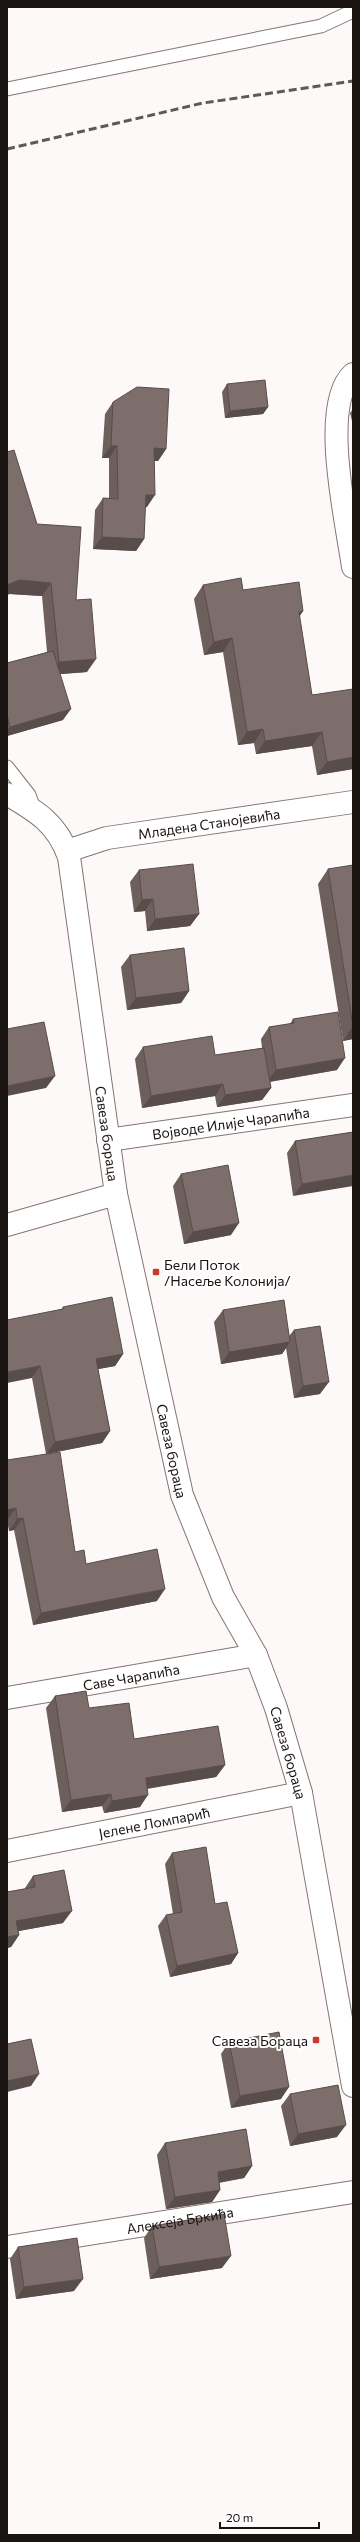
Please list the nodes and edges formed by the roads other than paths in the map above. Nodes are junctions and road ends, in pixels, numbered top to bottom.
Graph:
1 (353, 11) edge
2 (7, 89) edge
3 (353, 374) edge
4 (353, 567) edge
5 (7, 767) edge
6 (7, 794) edge
7 (353, 802) edge
8 (34, 809) junction
9 (66, 850) junction
10 (353, 1105) edge
11 (108, 1140) junction
12 (116, 1194) junction
13 (7, 1225) edge
14 (256, 1655) junction
15 (7, 1698) edge
16 (301, 1793) junction
17 (7, 1851) edge
18 (351, 2063) edge
19 (353, 2086) edge
20 (353, 2192) edge
21 (7, 2248) edge

1 - 2 lane
3 - 4 street
5 - 8 lane, Савеза бораца
6 - 8 street, Савеза бораца
7 - 9 street, Младена Станојевића
8 - 9 street, Савеза бораца
9 - 11 street, Савеза бораца
10 - 11 street, Војводе Илије Чарапића
11 - 12 street, Савеза бораца
12 - 13 street
12 - 14 street, Савеза бораца
14 - 15 street, Саве Чарапића
14 - 16 street, Савеза бораца
16 - 17 street, Јелене Ломпарић
16 - 18 street, Савеза бораца
18 - 19 street, Савеза бораца
20 - 21 street, Алексеја Бркића

